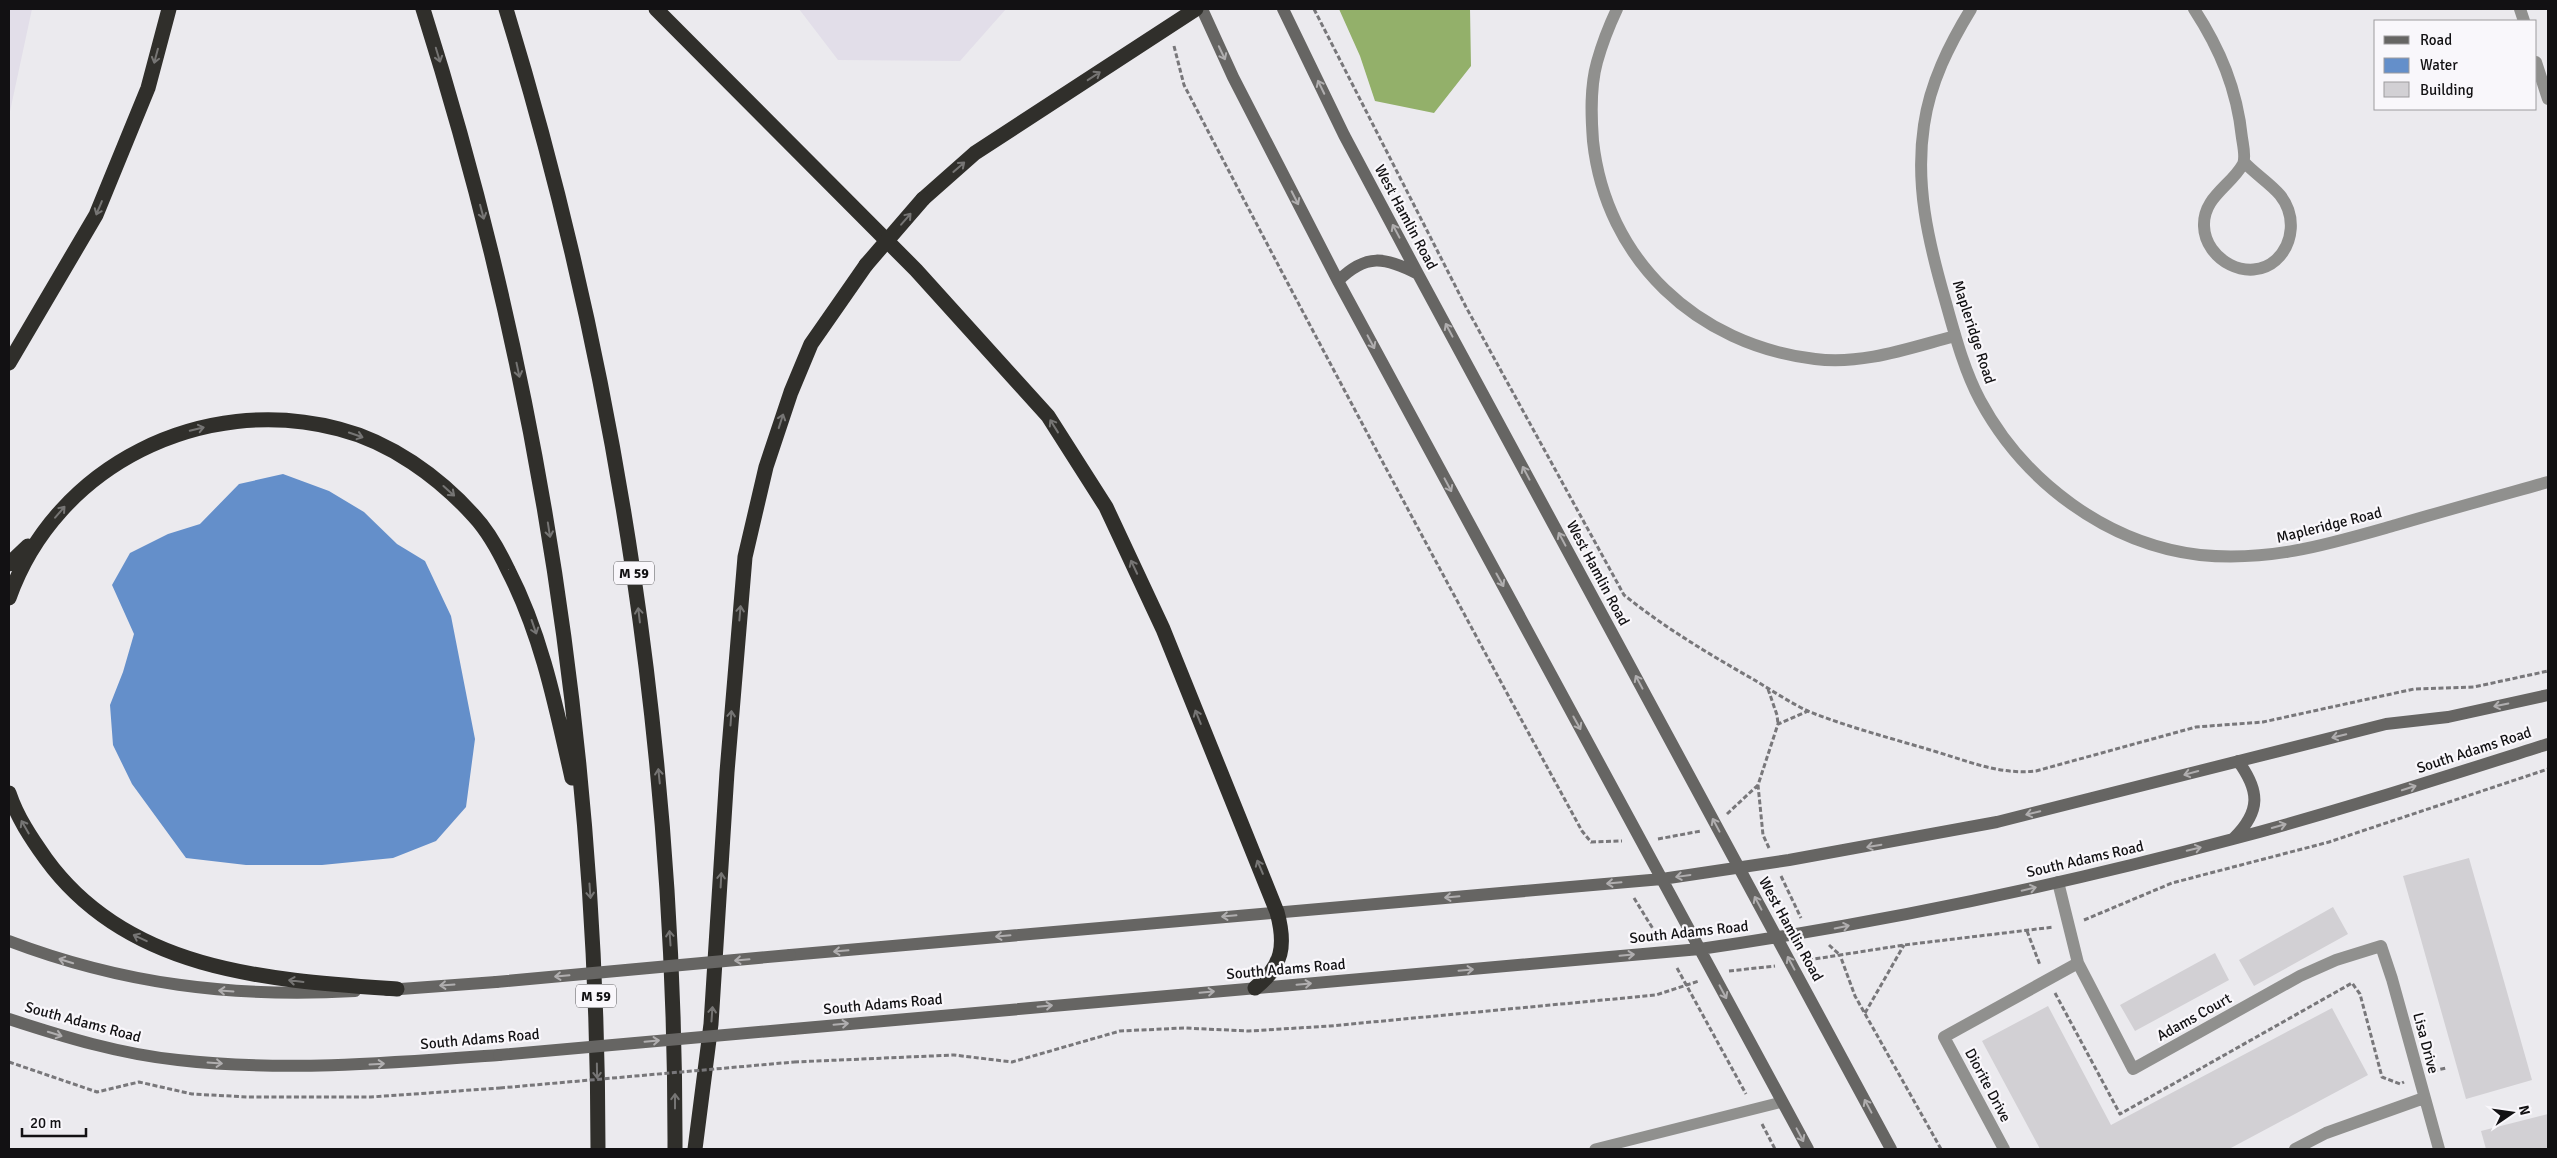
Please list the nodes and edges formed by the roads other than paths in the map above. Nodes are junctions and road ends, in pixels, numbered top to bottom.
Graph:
1 (169, 9) edge
2 (423, 9) edge
3 (506, 9) edge
4 (656, 9) edge
5 (1196, 9) edge
6 (1202, 9) edge
7 (1283, 9) edge
8 (1617, 9) edge
9 (1970, 9) edge
10 (2194, 9) edge
11 (2537, 65) edge
12 (2548, 99) edge
13 (2244, 162) junction
14 (1418, 274) junction
15 (1338, 281) junction
16 (1956, 336) junction
17 (9, 364) edge
18 (2548, 482) edge
19 (46, 529) junction
20 (9, 564) edge
21 (9, 598) edge
22 (2548, 695) edge
23 (2548, 744) edge
24 (2238, 761) junction
25 (9, 793) edge
26 (2232, 840) junction
27 (586, 842) junction
28 (1739, 868) junction
29 (1662, 879) junction
30 (2058, 882) junction
31 (1278, 912) junction
32 (1777, 938) junction
33 (9, 941) edge
34 (2381, 946) joint
35 (1700, 949) junction
36 (2078, 963) junction
37 (1255, 988) junction
38 (397, 989) junction
39 (9, 1019) edge
40 (2424, 1098) junction
41 (1782, 1102) junction
42 (598, 1149) edge
43 (675, 1149) edge
44 (696, 1149) edge
45 (1595, 1149) edge
46 (1808, 1149) edge
47 (1891, 1149) edge
48 (2004, 1149) edge
49 (2295, 1149) edge
50 (2439, 1149) edge

1 -> 17 highway
2 -> 27 highway, M 59
43 -> 3 highway, M 59
31 -> 4 highway
44 -> 5 highway, bridge
6 -> 15 main road
14 -> 7 main road, West Hamlin Road
8 - 16 street
9 - 16 street, Mapleridge Road
10 - 13 street
11 - 12 street
13 - 13 street
14 - 15 main road
28 -> 14 main road, West Hamlin Road
15 -> 29 main road
16 - 18 street, Mapleridge Road
19 - 20 highway
19 - 21 highway
19 -> 27 highway
22 -> 24 main road
26 -> 23 main road, South Adams Road
24 - 26 main road
24 -> 28 main road
38 -> 25 highway
30 -> 26 main road, South Adams Road
27 -> 42 highway, M 59
28 -> 29 main road
32 -> 28 main road, West Hamlin Road
29 -> 31 main road
29 - 35 main road
32 -> 30 main road, South Adams Road
30 - 36 street, Adams Court
31 - 37 highway
31 -> 38 main road, bridge
32 - 35 main road, South Adams Road
47 -> 32 main road, West Hamlin Road
38 -> 33 main road
34 - 36 street, Adams Court
34 - 40 street, Lisa Drive
37 -> 35 main road, South Adams Road
35 -> 41 main road
36 - 48 street, Diorite Drive
39 -> 37 main road, South Adams Road, bridge
40 - 49 street
40 - 50 street, Lisa Drive
41 - 45 lane
41 -> 46 main road

